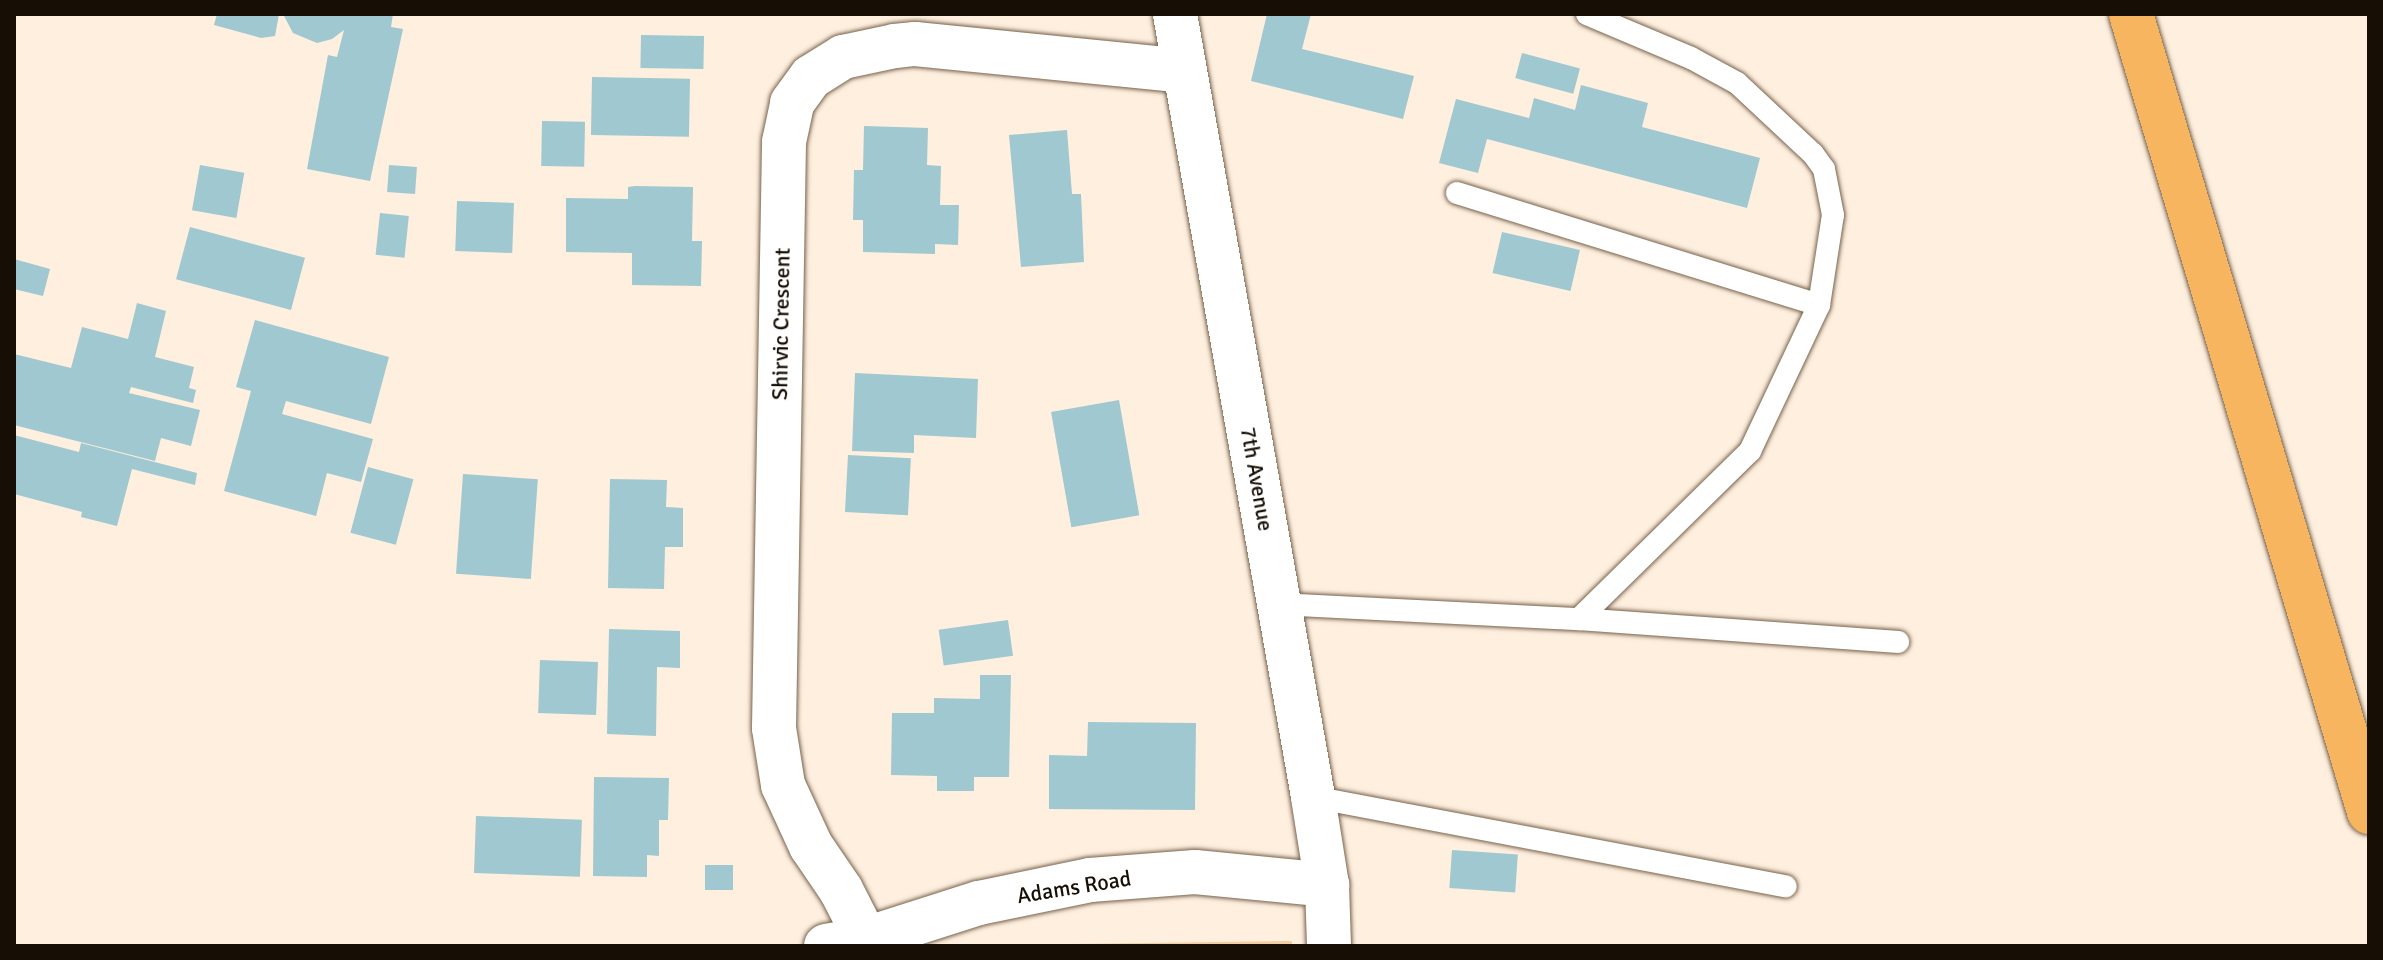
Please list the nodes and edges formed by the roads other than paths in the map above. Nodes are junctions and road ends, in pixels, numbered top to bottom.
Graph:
1 (1175, 14) edge
2 (1587, 14) edge
3 (2131, 14) edge
4 (1185, 71) junction
5 (1457, 193) dead end
6 (1819, 305) junction
7 (1279, 604) junction
8 (1579, 619) junction
9 (1898, 642) dead end
10 (1313, 797) junction
11 (2369, 812) edge
12 (1327, 885) junction
13 (1786, 886) dead end
14 (846, 942) edge
15 (1329, 946) edge

1 - 4 street, 7th Avenue
2 - 6 lane
3 - 11 highway
4 - 7 street, 7th Avenue
4 - 14 street, Shirvic Crescent
5 - 6 lane
6 - 8 lane
7 - 8 lane
7 - 10 street, 7th Avenue
8 - 9 lane
10 - 12 street, 7th Avenue
10 - 13 lane
12 - 14 street, Adams Road
12 - 15 street, 7th Avenue

